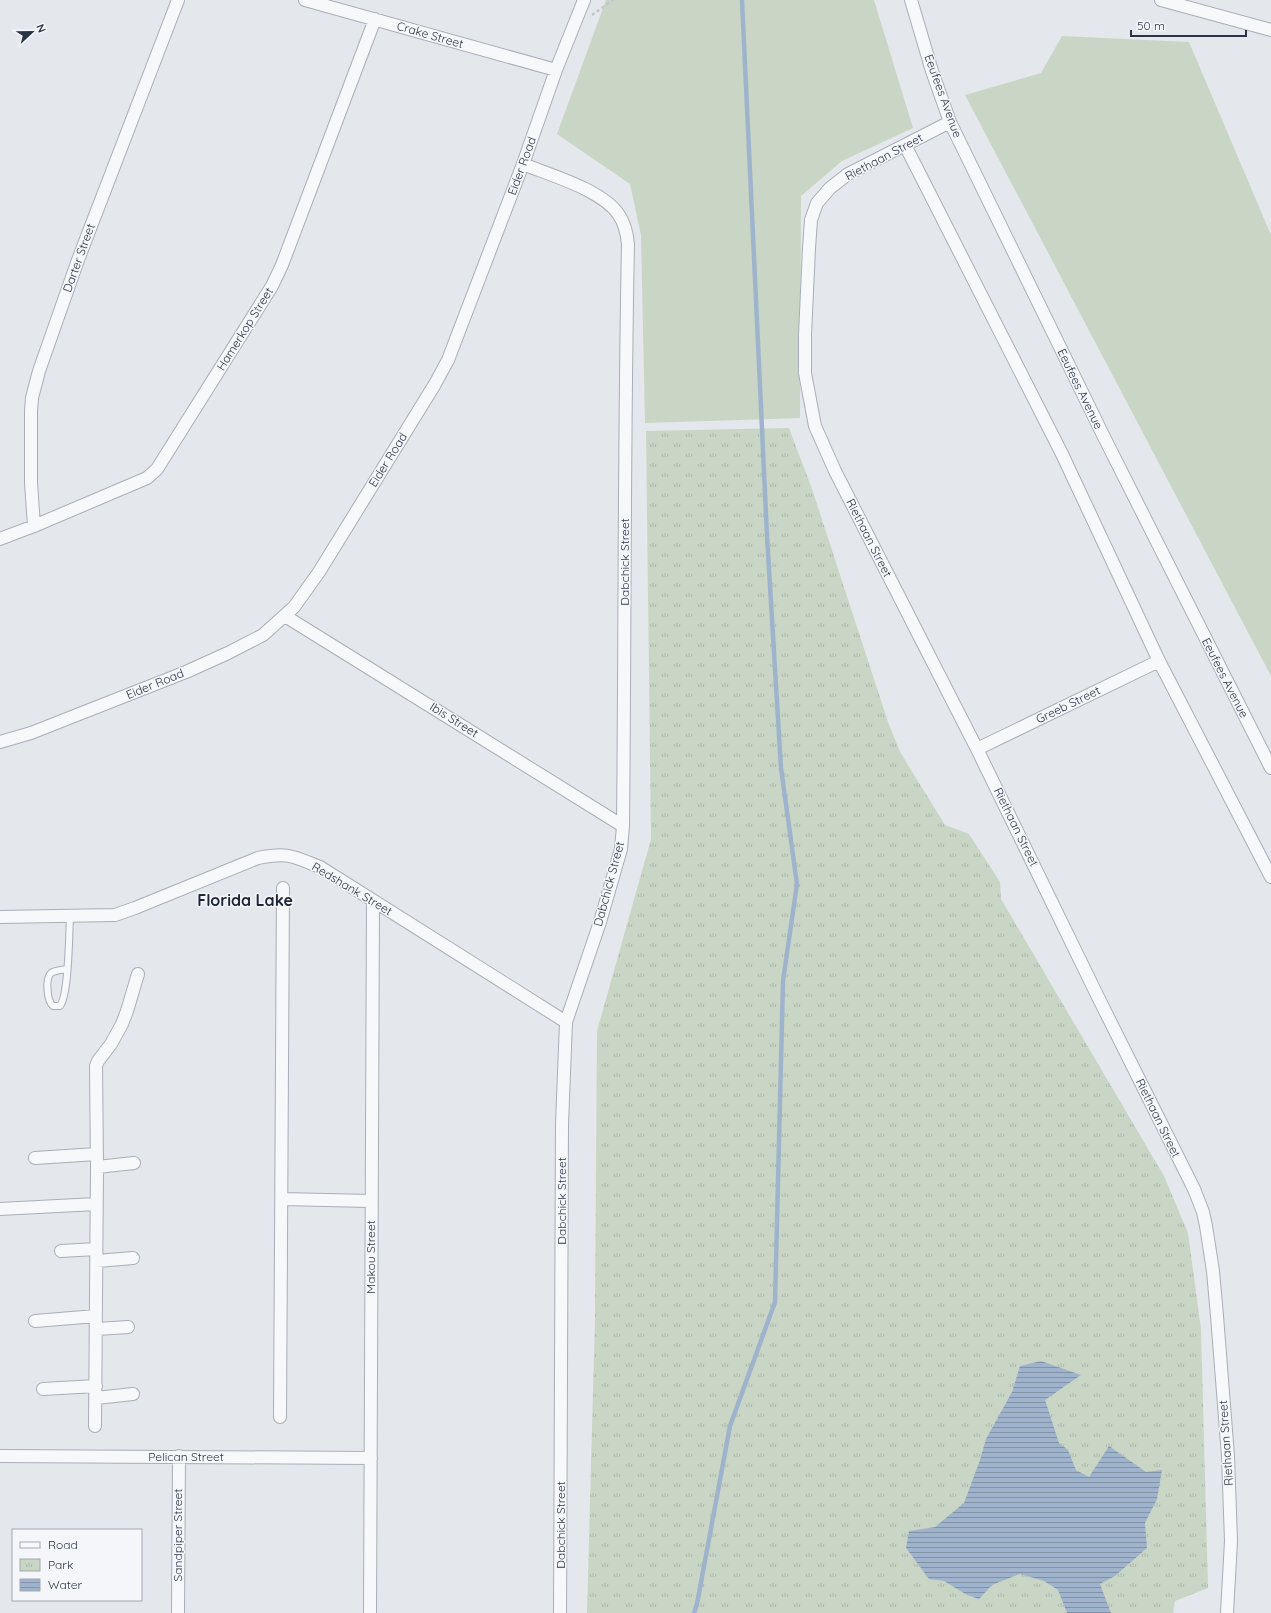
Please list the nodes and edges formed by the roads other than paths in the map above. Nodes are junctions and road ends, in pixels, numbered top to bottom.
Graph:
1 (178, 0) edge
2 (305, 0) edge
3 (584, 0) edge
4 (911, 0) edge
5 (1161, 0) edge
6 (1194, 4) edge
7 (375, 19) junction
8 (1271, 30) edge
9 (556, 70) junction
10 (950, 122) junction
11 (905, 145) junction
12 (523, 164) junction
13 (34, 526) junction
14 (0, 539) edge
15 (285, 616) junction
16 (1159, 661) junction
17 (0, 742) edge
18 (978, 749) junction
19 (1271, 768) edge
20 (623, 826) junction
21 (1271, 877) edge
22 (283, 888) dead end
23 (374, 902) junction
24 (70, 916) junction
25 (0, 917) edge
26 (67, 969) junction
27 (138, 974) dead end
28 (566, 1022) junction
29 (97, 1154) junction
30 (35, 1158) dead end
31 (134, 1163) dead end
32 (97, 1167) junction
33 (282, 1199) junction
34 (371, 1201) junction
35 (96, 1204) junction
36 (0, 1208) edge
37 (60, 1251) dead end
38 (97, 1255) junction
39 (133, 1258) dead end
40 (96, 1316) junction
41 (35, 1321) dead end
42 (128, 1327) dead end
43 (97, 1330) junction
44 (43, 1389) dead end
45 (96, 1392) junction
46 (133, 1394) dead end
47 (280, 1417) dead end
48 (95, 1426) dead end
49 (0, 1456) edge
50 (179, 1456) junction
51 (371, 1458) junction
52 (178, 1613) edge
53 (370, 1613) edge
54 (560, 1613) edge
55 (1226, 1613) edge

1 - 13 street, Darter Street
2 - 7 street, Crake Street
3 - 9 street, Eider Road
4 - 10 street, Eeufees Avenue
5 - 6 street
6 - 8 street
7 - 9 street, Crake Street
7 - 13 street, Hamerkop Street
9 - 12 street, Eider Road
10 - 11 street, Riethaan Street
10 - 19 street, Eeufees Avenue
11 - 16 street
11 - 18 street, Riethaan Street
12 - 15 street, Eider Road
12 - 20 street, Dabchick Street
13 - 14 street, Hamerkop Street
15 - 17 street, Eider Road
15 - 20 street, Ibis Street
16 - 18 street, Greeb Street
16 - 21 street
18 - 55 street, Riethaan Street
20 - 28 street, Dabchick Street
22 - 33 street
23 - 24 street, Redshank Street
23 - 28 street, Redshank Street
23 - 34 street, Makou Street
24 - 25 street, Redshank Street
24 - 26 lane
26 - 26 lane
27 - 29 street
28 - 54 street, Dabchick Street
29 - 30 street
29 - 32 street
31 - 32 street
32 - 35 street
33 - 34 street
33 - 47 street
34 - 51 street, Makou Street
35 - 36 street
35 - 38 street
37 - 38 street
38 - 39 street
38 - 40 street
40 - 41 street
40 - 43 street
42 - 43 street
43 - 45 street
44 - 45 street
45 - 46 street
45 - 48 street
49 - 50 street, Pelican Street
50 - 51 street, Pelican Street
50 - 52 street, Sandpiper Street
51 - 53 street, Makou Street

